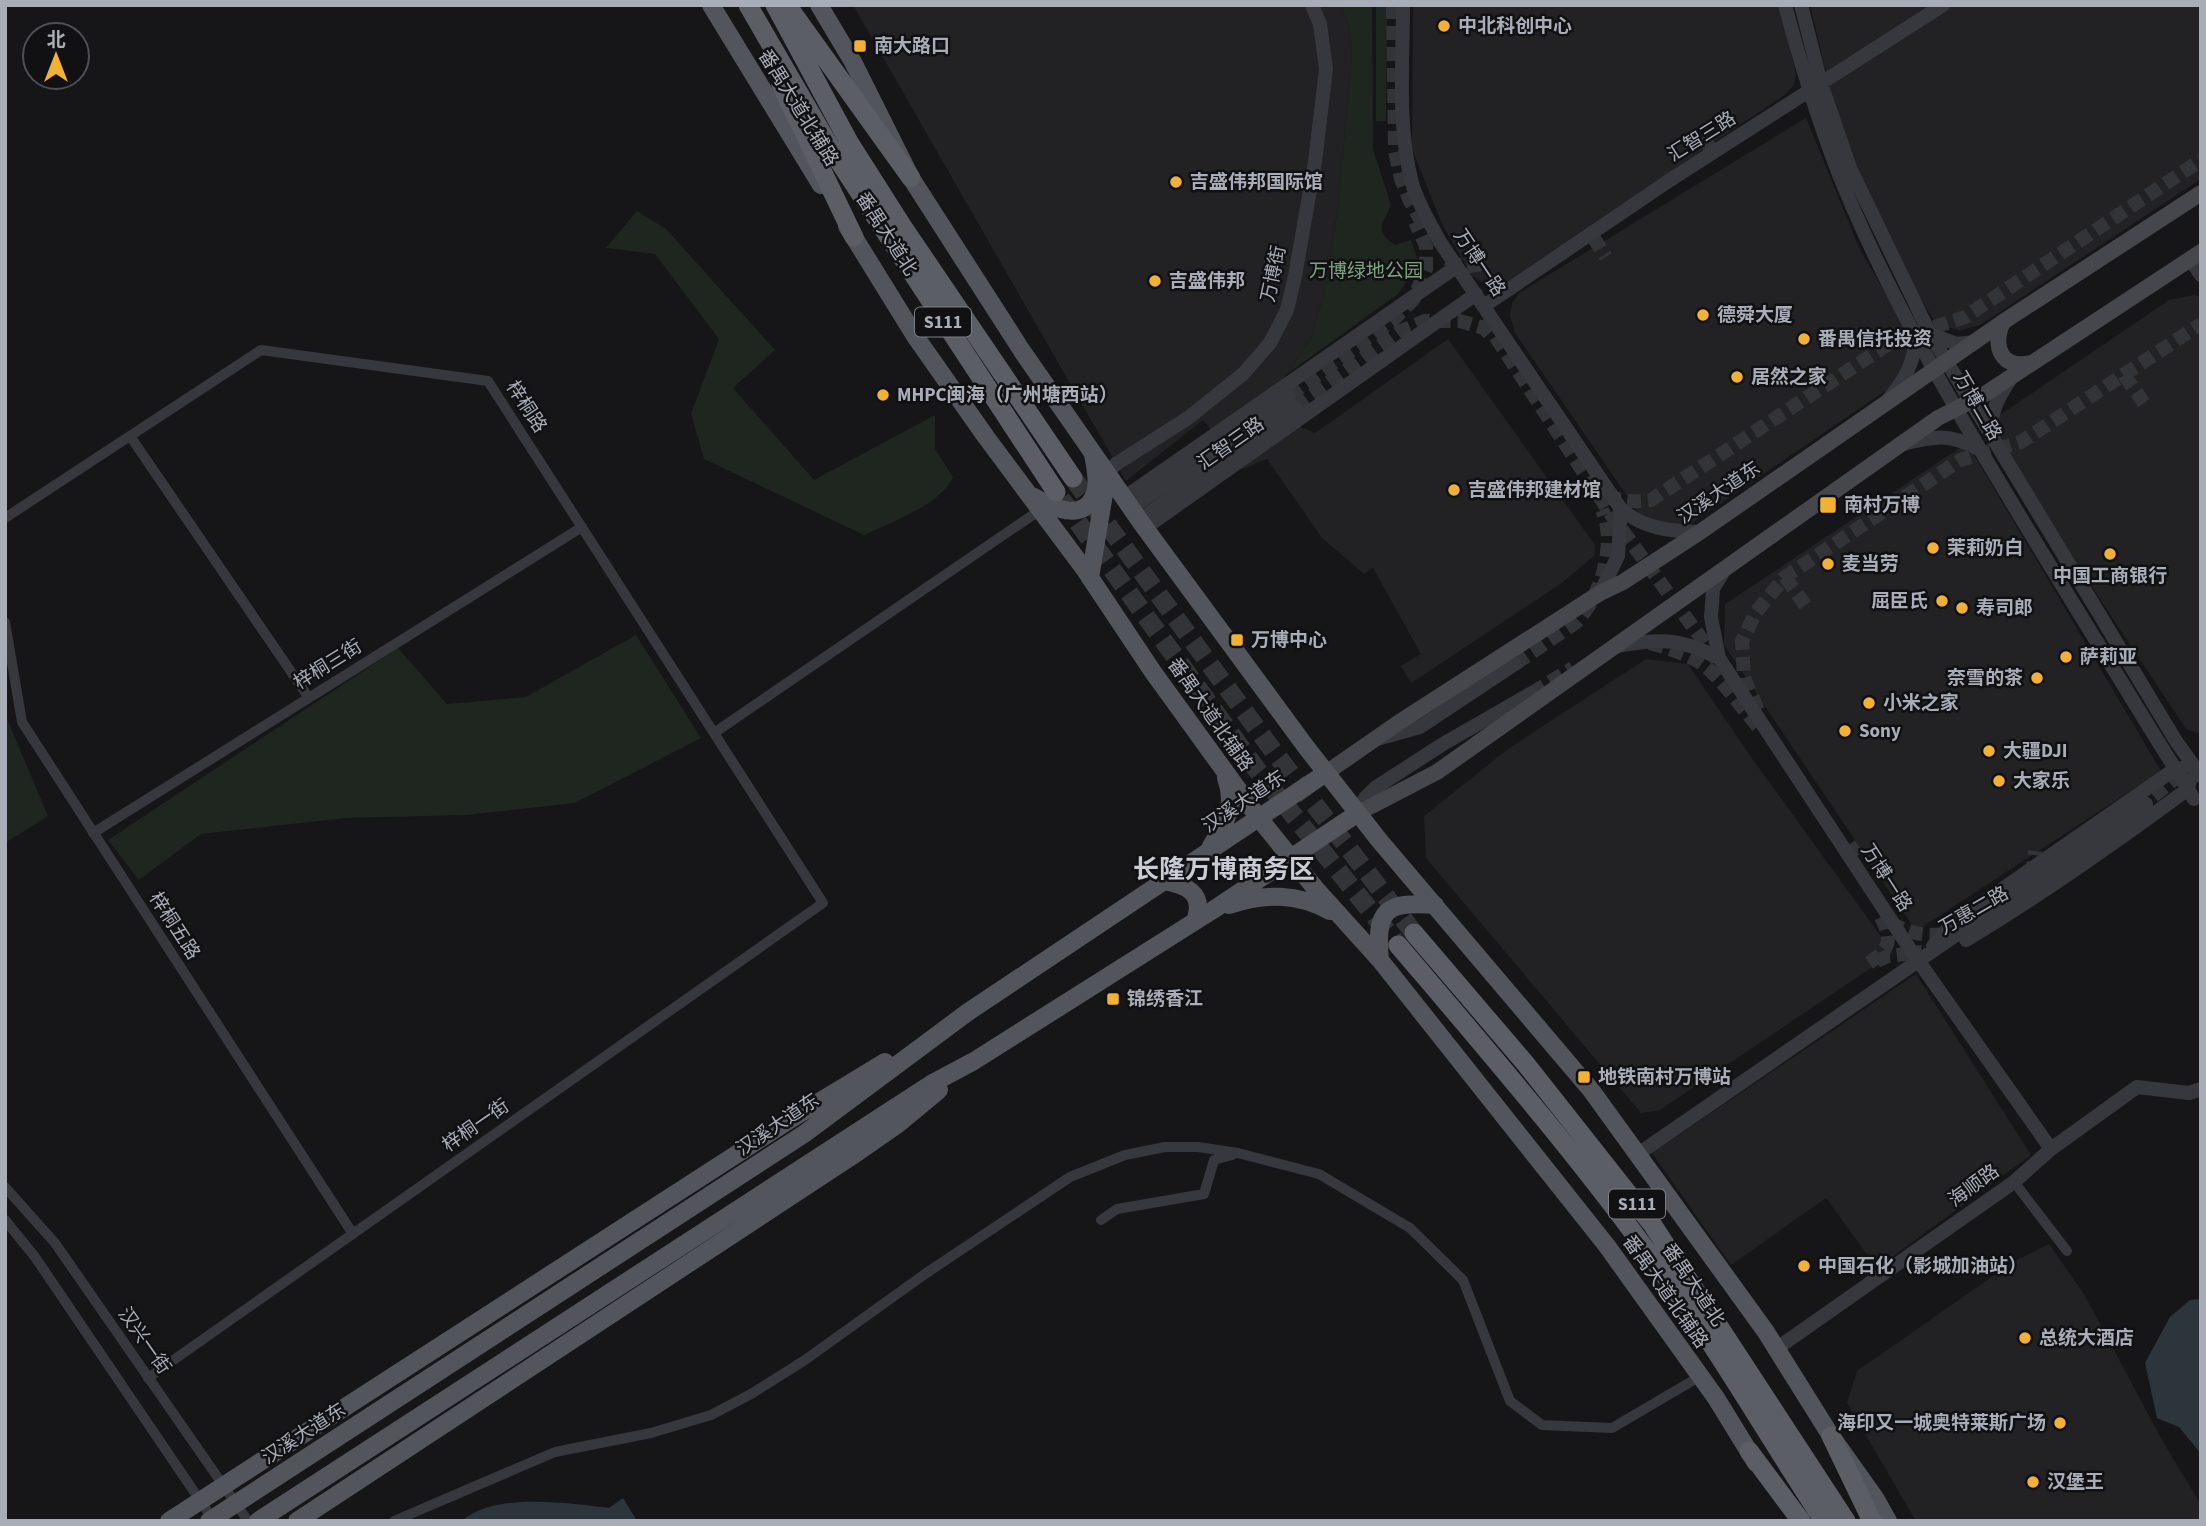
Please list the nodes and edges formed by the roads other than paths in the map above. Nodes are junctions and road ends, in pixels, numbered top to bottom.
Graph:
1 (711, 5) edge
2 (743, 5) edge
3 (748, 5) edge
4 (775, 5) edge
5 (787, 5) edge
6 (819, 5) edge
7 (1312, 5) edge
8 (1404, 5) edge
9 (1784, 5) edge
10 (1801, 5) edge
11 (1943, 5) edge
12 (1821, 83) junction
13 (1808, 92) junction
14 (911, 178) junction
15 (2201, 193) edge
16 (854, 237) junction
17 (2195, 255) edge
18 (1456, 267) junction
19 (2201, 275) edge
20 (1480, 300) junction
21 (2003, 322) junction
22 (1923, 335) junction
23 (1975, 342) junction
24 (2031, 363) junction
25 (1940, 365) junction
26 (2012, 376) junction
27 (1292, 402) tunnel mouth
28 (1885, 404) junction
29 (1963, 405) junction
30 (130, 436) junction
31 (1994, 441) junction
32 (1898, 446) junction
33 (1979, 449) junction
34 (1093, 451) junction
35 (1108, 472) junction
36 (1073, 478) tunnel mouth
37 (1056, 492) tunnel mouth
38 (1028, 493) junction
39 (1621, 509) junction
40 (1040, 510) junction
41 (1135, 514) junction
42 (5, 518) edge
43 (582, 527) junction
44 (1700, 532) junction
45 (1728, 565) junction
46 (1090, 578) junction
47 (1600, 593) junction
48 (5, 622) edge
49 (1616, 646) junction
50 (1719, 658) junction
51 (1515, 664) tunnel mouth
52 (1532, 693) tunnel mouth
53 (309, 698) junction
54 (714, 733) junction
55 (1375, 739) junction
56 (1222, 768) junction
57 (2198, 768) edge
58 (2175, 769) junction
59 (1326, 773) junction
60 (2191, 794) junction
61 (2146, 804) tunnel mouth
62 (1358, 813) junction
63 (1258, 817) junction
64 (93, 834) junction
65 (1205, 853) junction
66 (1290, 858) junction
67 (1164, 881) junction
68 (823, 903) joint
69 (1435, 905) junction
70 (1213, 910) junction
71 (1196, 918) junction
72 (1345, 921) junction
73 (1414, 933) tunnel mouth
74 (1398, 945) tunnel mouth
75 (1922, 959) junction
76 (1380, 960) junction
77 (968, 1012) junction
78 (974, 1061) junction
79 (2201, 1089) edge
80 (2051, 1149) junction
81 (1238, 1153) junction
82 (1638, 1154) junction
83 (2014, 1181) junction
84 (5, 1186) edge
85 (5, 1220) edge
86 (1101, 1220) dead end
87 (353, 1234) junction
88 (2067, 1251) dead end
89 (1776, 1349) junction
90 (1699, 1377) junction
91 (148, 1378) junction
92 (1831, 1436) junction
93 (1749, 1451) junction
94 (223, 1485) junction
95 (200, 1501) junction
96 (236, 1504) junction
97 (212, 1520) edge
98 (169, 1521) edge
99 (248, 1521) edge
100 (257, 1521) edge
101 (297, 1521) edge
102 (394, 1521) edge
103 (1788, 1521) edge
104 (1801, 1521) edge
105 (1825, 1521) edge
106 (1846, 1521) edge
107 (1872, 1521) edge
108 (1888, 1521) edge

1 - 16 main road, 番禺大道北辅路
2 - 16 highway
3 - 37 highway, 番禺大道北 / S111
4 - 36 highway, 番禺大道北 / S111
5 - 14 highway
6 - 14 main road
7 - 35 street, 万博街
8 - 18 street, 万博一路
9 - 13 street, 万博二路
10 - 12 street, 万博二路
11 - 12 street, 汇智三路
12 - 13 street, 汇智三路
12 - 22 street, 万博二路
13 - 20 street, 汇智三路
13 - 22 street, 万博二路
14 - 34 main road
15 - 21 main road, 汉溪大道东
16 - 38 main road, 番禺大道北辅路
17 - 19 street
17 - 24 main road
18 - 20 street, 万博一路
18 - 41 street, 汇智三路
20 - 39 street, 万博一路
20 - 41 street, 汇智三路
21 - 23 main road, 汉溪大道东
21 - 24 main road
22 - 23 street
22 - 25 street, 万博二路
22 - 28 street
23 - 25 main road, 汉溪大道东
24 - 26 main road
25 - 28 main road, 汉溪大道东
25 - 29 street, 万博二路
26 - 29 main road
26 - 31 street
27 - 41 street
28 - 44 main road, 汉溪大道东
29 - 31 street, 万博二路
29 - 32 main road
29 - 33 street, 万博二路
30 - 42 street, 梓桐路
30 - 43 street, 梓桐路
30 - 53 street
31 - 57 street, 万博二路
32 - 33 street
32 - 45 main road
33 - 58 street, 万博二路
34 - 35 main road
34 - 38 main road
35 - 41 main road
35 - 46 main road
38 - 40 main road, 番禺大道北辅路
39 - 44 street
39 - 47 street
40 - 46 main road, 番禺大道北辅路
40 - 54 street
41 - 59 main road
43 - 53 street, 梓桐三街
43 - 54 street, 梓桐路
44 - 47 main road, 汉溪大道东
45 - 49 main road
45 - 50 street
46 - 56 main road, 番禺大道北辅路
47 - 55 main road, 汉溪大道东
48 - 64 street, 梓桐五路
49 - 50 street
49 - 62 main road
50 - 75 street, 万博一路
51 - 55 street
52 - 62 street
53 - 64 street, 梓桐三街
54 - 68 street, 梓桐路
55 - 59 main road, 汉溪大道东
56 - 63 main road, 番禺大道北辅路
56 - 65 main road
57 - 58 street, 万惠二路
57 - 60 street
58 - 60 street, 万博二路
58 - 75 street, 万惠二路
59 - 62 main road
59 - 63 main road, 汉溪大道东
60 - 75 street, 万惠二路
61 - 75 street
62 - 66 main road
62 - 69 main road
63 - 65 main road, 汉溪大道东
63 - 66 main road, 番禺大道北辅路
64 - 87 street, 梓桐五路
65 - 67 main road, 汉溪大道东
66 - 70 main road
66 - 72 main road, 番禺大道北辅路
67 - 71 main road
67 - 77 main road, 汉溪大道东
68 - 87 street, 梓桐一街
69 - 76 main road
69 - 82 main road
70 - 71 main road
70 - 72 main road
71 - 78 main road
72 - 76 main road, 番禺大道北辅路
73 - 106 highway, 番禺大道北 / S111
74 - 105 highway, 番禺大道北 / S111
75 - 80 street, 万博一路
75 - 82 street, 万惠二路
76 - 90 main road, 番禺大道北辅路
77 - 94 main road
77 - 96 main road, 汉溪大道东
78 - 100 main road
78 - 101 main road
79 - 80 street, 海顺路
80 - 83 street, 海顺路
81 - 86 street
81 - 90 street
81 - 102 street
82 - 89 main road
83 - 88 street
83 - 89 street, 海顺路
84 - 91 street, 汉兴一街
85 - 95 street
87 - 91 street, 梓桐一街
89 - 92 main road
90 - 93 main road, 番禺大道北辅路
91 - 94 street, 汉兴一街
92 - 107 highway
92 - 108 main road
93 - 103 main road, 番禺大道北辅路
93 - 104 highway
94 - 95 main road
94 - 96 street, 汉兴一街
95 - 97 street
95 - 98 main road
96 - 97 main road, 汉溪大道东
96 - 99 street, 汉兴一街

